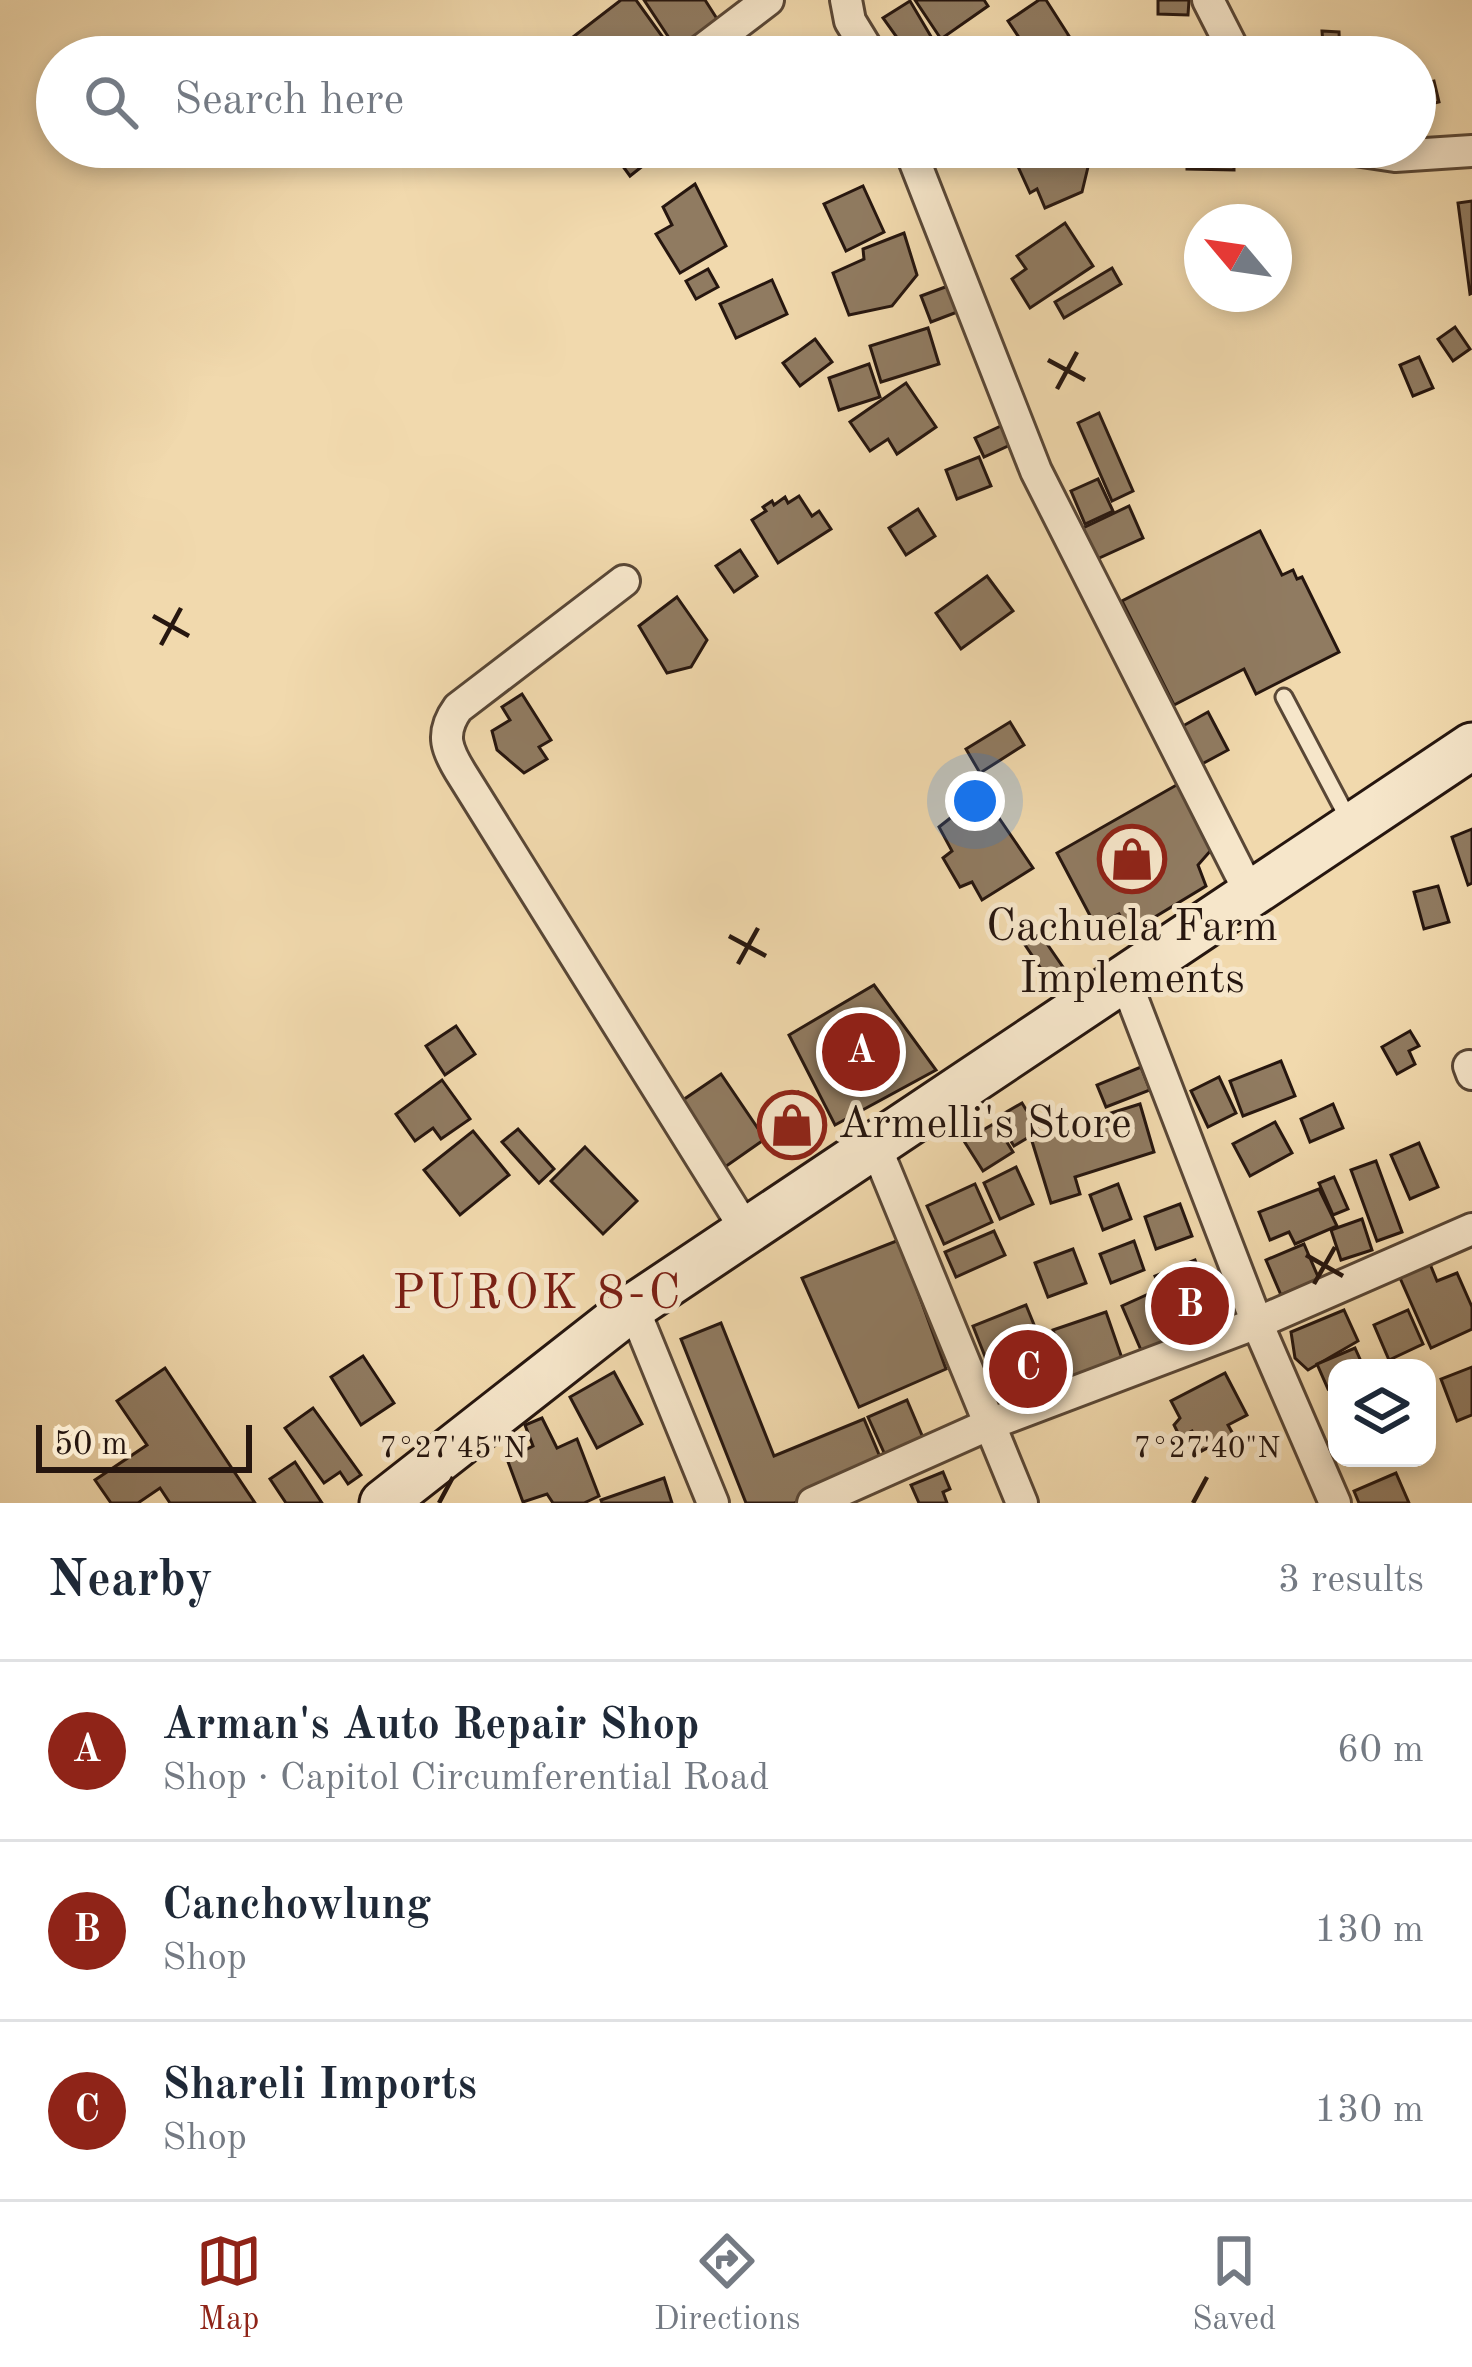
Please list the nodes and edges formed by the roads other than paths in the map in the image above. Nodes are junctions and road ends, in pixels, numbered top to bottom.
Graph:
1 (768, 0) edge
2 (846, 0) edge
3 (1208, 0) edge
4 (721, 36) edge
5 (859, 36) edge
6 (1226, 36) edge
7 (1472, 151) edge
8 (1436, 153) edge
9 (917, 168) edge
10 (624, 581) dead end
11 (1284, 697) dead end
12 (1472, 746) edge
13 (1352, 827) junction
14 (1251, 895) junction
15 (1124, 977) junction
16 (875, 1145) junction
17 (1472, 1229) edge
18 (746, 1230) junction
19 (633, 1307) junction
20 (1257, 1323) junction
21 (990, 1424) junction
22 (383, 1503) edge
23 (713, 1503) edge
24 (813, 1503) edge
25 (1022, 1503) edge
26 (1334, 1503) edge

1 - 4 street
2 - 5 street
3 - 6 street
7 - 8 street
9 - 14 street
10 - 18 street
11 - 13 lane
12 - 13 main road
13 - 14 main road
14 - 15 main road
15 - 16 main road
15 - 20 street
16 - 18 main road
16 - 21 street
17 - 20 street
18 - 19 main road
19 - 22 main road
19 - 23 street
20 - 21 street
20 - 26 street
21 - 24 street
21 - 25 street

